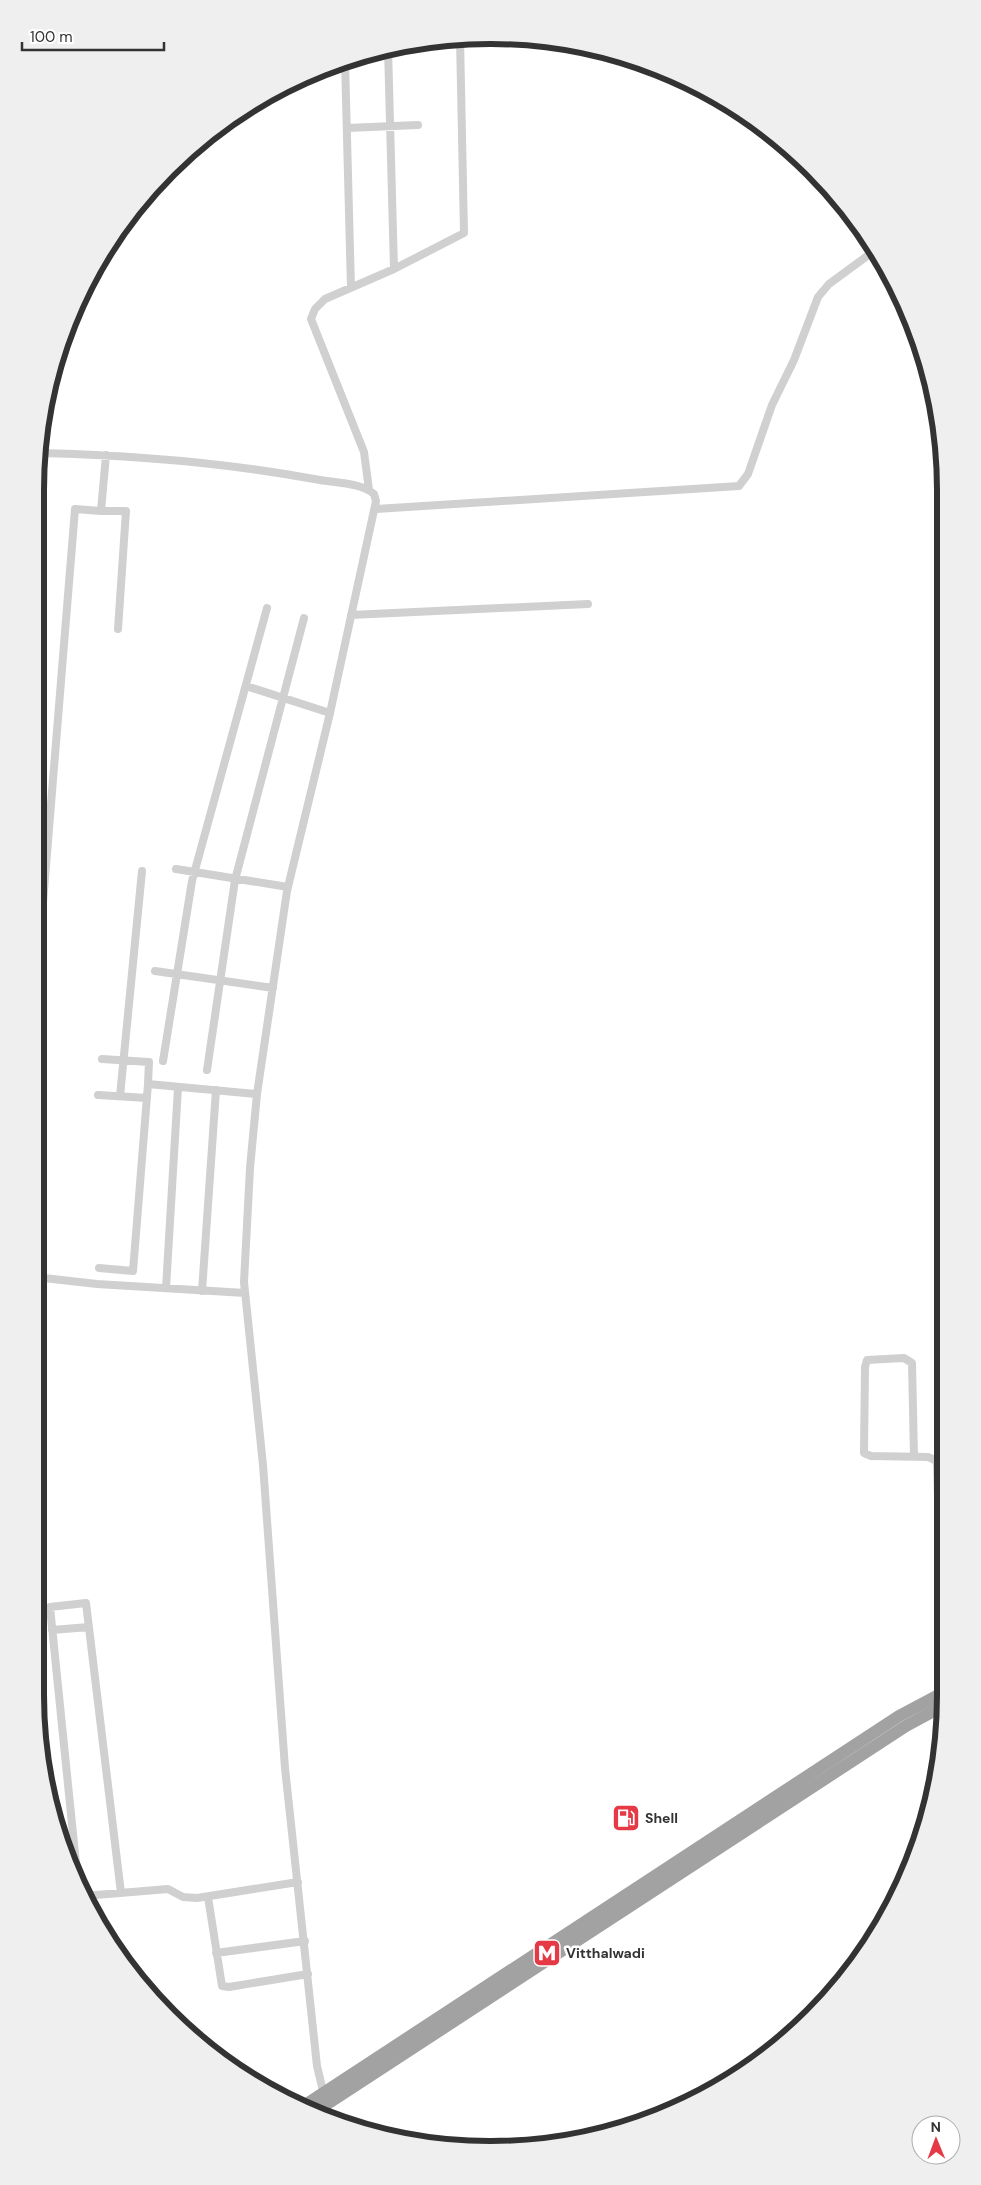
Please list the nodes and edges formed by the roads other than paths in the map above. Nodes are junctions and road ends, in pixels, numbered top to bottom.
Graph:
1 (460, 45) edge
2 (388, 56) edge
3 (345, 68) edge
4 (418, 125) dead end
5 (390, 126) junction
6 (347, 128) junction
7 (869, 254) edge
8 (394, 269) junction
9 (351, 288) junction
10 (46, 453) edge
11 (106, 455) junction
12 (369, 490) junction
13 (376, 509) junction
14 (102, 510) junction
15 (588, 604) dead end
16 (267, 608) dead end
17 (351, 615) junction
18 (304, 618) dead end
19 (118, 629) dead end
20 (246, 686) junction
21 (283, 698) junction
22 (330, 713) junction
23 (176, 869) dead end
24 (142, 871) dead end
25 (194, 872) junction
26 (236, 878) junction
27 (288, 887) junction
28 (44, 890) edge
29 (155, 971) dead end
30 (176, 974) junction
31 (220, 980) junction
32 (273, 988) junction
33 (102, 1059) dead end
34 (123, 1060) junction
35 (163, 1061) dead end
36 (207, 1070) dead end
37 (148, 1084) junction
38 (178, 1088) junction
39 (216, 1090) junction
40 (257, 1094) junction
41 (98, 1095) dead end
42 (120, 1096) junction
43 (147, 1098) junction
44 (99, 1268) dead end
45 (44, 1278) edge
46 (166, 1288) junction
47 (202, 1291) junction
48 (245, 1293) junction
49 (914, 1456) junction
50 (937, 1464) edge
51 (89, 1627) junction
52 (52, 1630) junction
53 (937, 1696) edge
54 (936, 1710) edge
55 (76, 1859) edge
56 (298, 1882) junction
57 (121, 1893) junction
58 (92, 1895) edge
59 (208, 1897) junction
60 (304, 1942) junction
61 (216, 1953) junction
62 (308, 1974) junction
63 (322, 2104) edge

1 - 8 street
2 - 5 street
3 - 6 street
4 - 5 street
5 - 6 street
5 - 8 street
6 - 9 street
7 - 13 street
8 - 9 street
9 - 12 street
10 - 11 street
11 - 12 street
11 - 14 street
12 - 13 street
13 - 17 street
14 - 19 street
14 - 28 street
15 - 17 street
16 - 20 street
17 - 22 street
18 - 21 street
20 - 21 street
20 - 25 street
21 - 22 street
21 - 26 street
22 - 27 street
23 - 25 street
24 - 34 street
25 - 26 street
25 - 30 street
26 - 27 street
26 - 31 street
27 - 32 street
29 - 30 street
30 - 31 street
30 - 35 street
31 - 32 street
31 - 36 street
32 - 40 street
33 - 34 street
34 - 37 street
34 - 42 street
37 - 38 street
37 - 43 street
38 - 39 street
38 - 46 street
39 - 40 street
39 - 47 street
40 - 48 street
41 - 42 street
42 - 43 street
43 - 44 street
45 - 46 street
46 - 47 street
47 - 48 street
48 - 56 street
49 - 49 street
49 - 50 street
51 - 52 street
51 - 52 street
51 - 57 street
52 - 55 street
53 - 63 highway
54 - 63 highway
56 - 59 street
56 - 60 street
57 - 58 street
57 - 59 street
59 - 61 street
60 - 61 street
60 - 62 street
61 - 62 street
62 - 63 street

